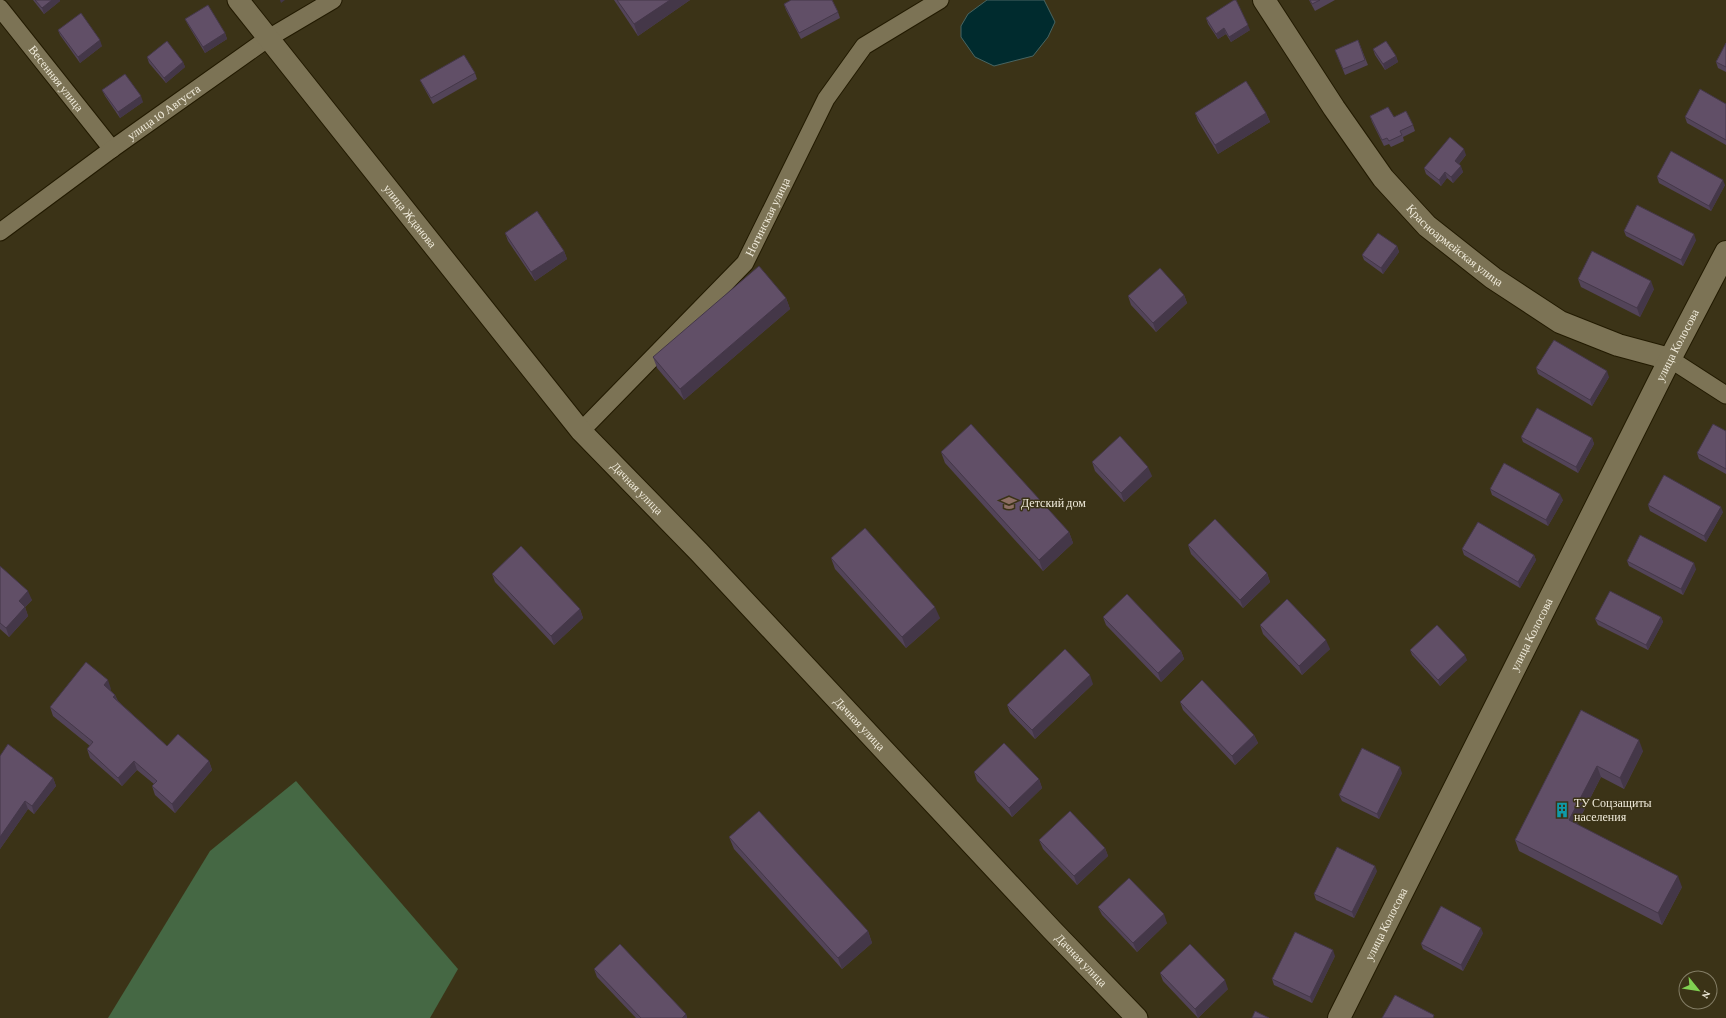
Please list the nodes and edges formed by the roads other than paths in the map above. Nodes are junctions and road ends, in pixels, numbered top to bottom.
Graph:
1 (238, 0) edge
2 (333, 0) edge
3 (940, 0) edge
4 (1264, 0) edge
5 (0, 8) edge
6 (267, 39) junction
7 (112, 149) junction
8 (0, 232) edge
9 (1726, 252) edge
10 (1670, 358) junction
11 (1726, 395) edge
12 (581, 431) junction
13 (1137, 1018) edge
14 (1339, 1018) edge

1 - 6 street, улица Жданова
2 - 6 street, улица 10 Августа
3 - 12 street, Ногинская улица
4 - 10 main road, Красноармейская улица
5 - 7 street, Весенняя улица
6 - 7 street, улица 10 Августа
6 - 12 street, улица Жданова
7 - 8 street, улица 10 Августа
9 - 10 main road, улица Колосова
10 - 11 street, Красноармейская улица
10 - 14 main road, улица Колосова
12 - 13 street, Дачная улица

